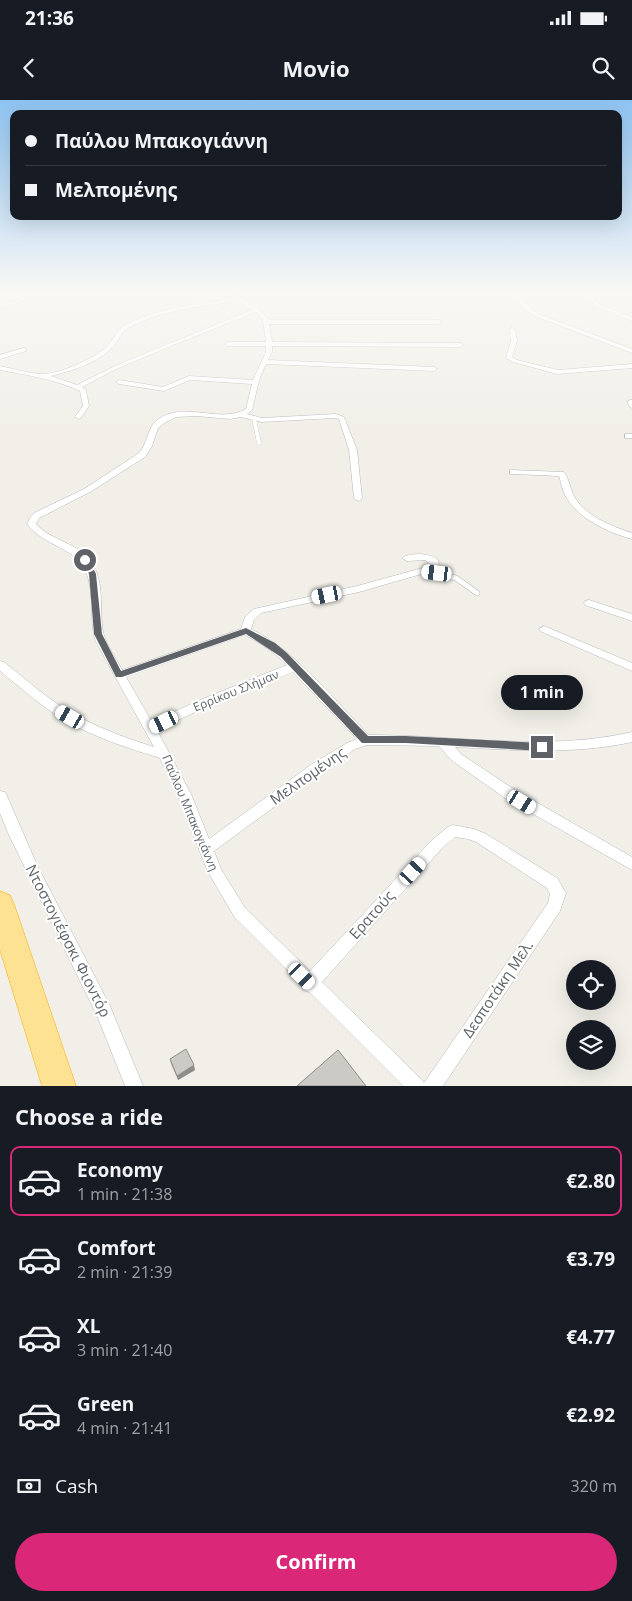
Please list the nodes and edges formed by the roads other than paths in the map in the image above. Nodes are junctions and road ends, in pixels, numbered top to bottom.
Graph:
1 (115, 339) edge
2 (184, 339) edge
3 (269, 339) edge
4 (514, 339) edge
5 (603, 339) edge
6 (174, 343) joint
7 (228, 344) dead end
8 (270, 344) junction
9 (460, 345) dead end
10 (24, 350) dead end
11 (632, 352) edge
12 (0, 357) edge
13 (265, 362) junction
14 (119, 366) joint
15 (632, 366) edge
16 (0, 368) edge
17 (434, 369) dead end
18 (43, 376) junction
19 (119, 382) dead end
20 (255, 382) junction
21 (78, 387) junction
22 (241, 415) junction
23 (79, 417) dead end
24 (254, 419) junction
25 (259, 442) dead end
26 (513, 472) dead end
27 (358, 498) dead end
28 (632, 536) edge
29 (407, 558) dead end
30 (421, 572) junction
31 (477, 593) dead end
32 (589, 603) dead end
33 (632, 618) edge
34 (544, 628) dead end
35 (246, 631) junction
36 (0, 665) edge
37 (294, 667) junction
38 (632, 667) edge
39 (119, 675) junction
40 (150, 728) junction
41 (632, 737) edge
42 (366, 740) junction
43 (442, 742) junction
44 (165, 755) junction
45 (0, 796) edge
46 (459, 830) joint
47 (206, 850) junction
48 (632, 864) edge
49 (0, 904) edge
50 (309, 984) junction
51 (59, 1086) edge
52 (134, 1086) edge
53 (416, 1086) edge
54 (432, 1086) edge

1 - 18 street
2 - 6 street
3 - 8 street
4 - 15 street
5 - 11 street
6 - 14 lane
7 - 8 street
8 - 9 street
8 - 13 street
10 - 12 street
13 - 17 street
13 - 20 street
14 - 21 street
16 - 18 street
18 - 21 street
19 - 20 street
20 - 22 street
21 - 23 street
22 - 24 street
22 - 39 street, Παύλου Μπακογιάννη
24 - 25 lane
24 - 27 street
26 - 28 street
29 - 30 street
30 - 31 lane
30 - 35 street
32 - 33 street
34 - 38 street
35 - 37 street
35 - 39 street
36 - 44 street
37 - 40 street, Ερρίκου Σλήμαν
37 - 42 street
39 - 40 street, Παύλου Μπακογιάννη
40 - 44 street, Παύλου Μπακογιάννη
41 - 43 street, Μελπομένης
42 - 43 street, Μελπομένης
42 - 47 street, Μελπομένης
43 - 48 street
44 - 47 street, Παύλου Μπακογιάννη
45 - 52 street, Ντοστογιέφσκι Φιοντόρ
46 - 50 street, Ερατούς
46 - 54 street, Δεσποτάκη Μελ.
47 - 50 street, Παύλου Μπακογιάννη
49 - 51 highway
50 - 53 street, Παύλου Μπακογιάννη

